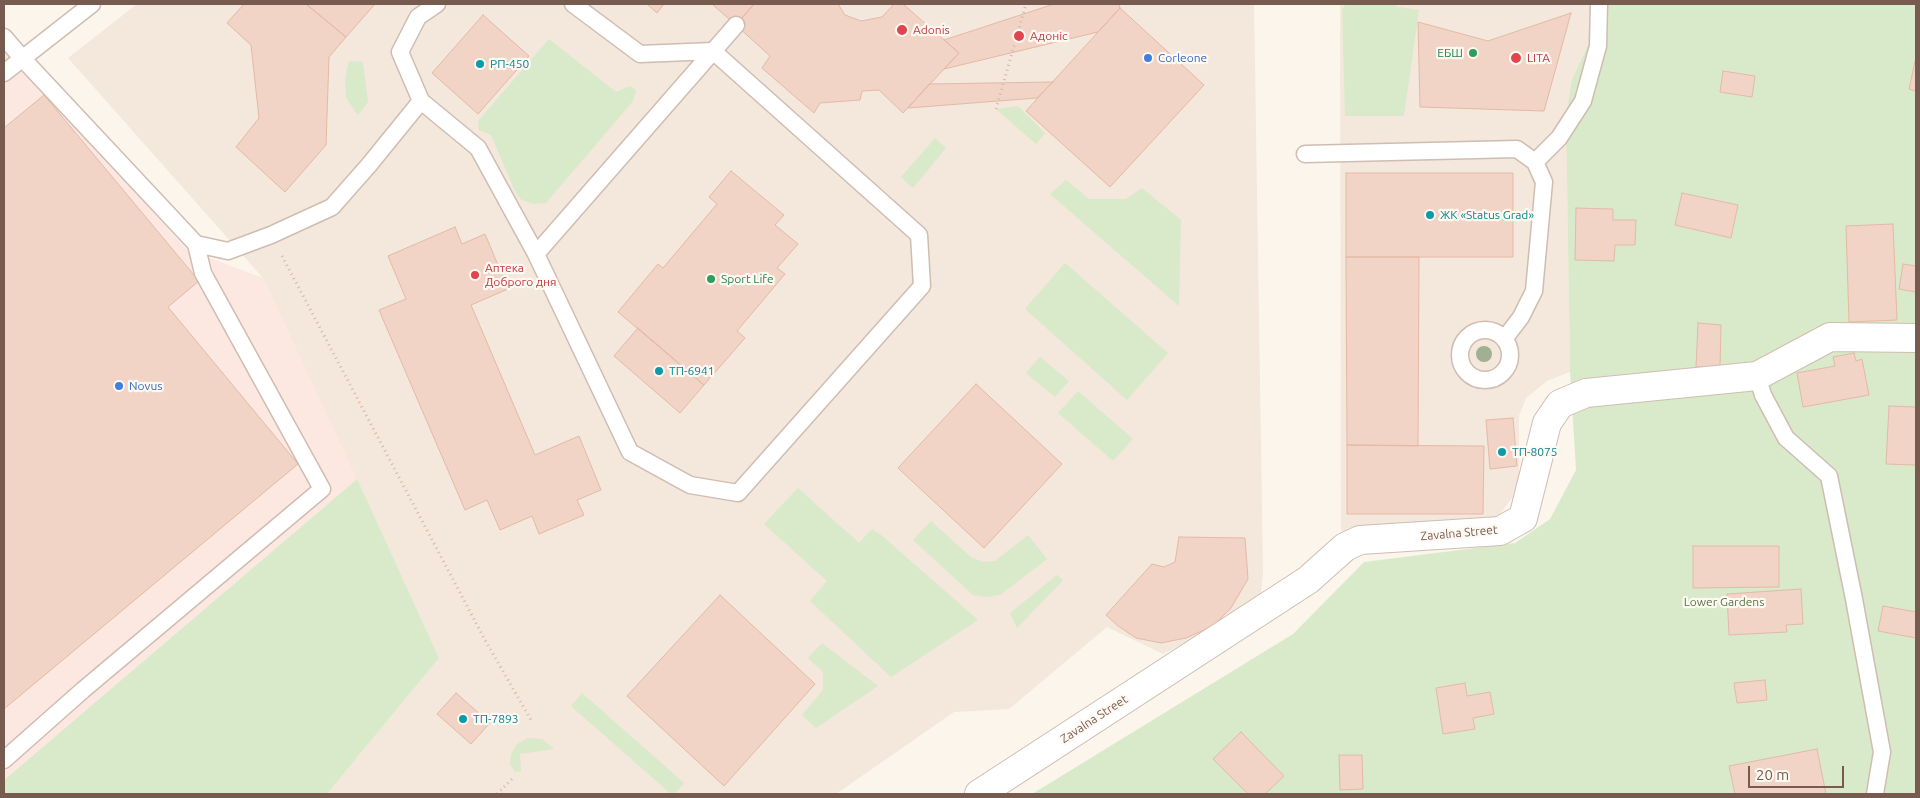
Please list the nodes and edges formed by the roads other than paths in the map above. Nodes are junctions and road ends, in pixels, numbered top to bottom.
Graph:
1 (92, 4) edge
2 (437, 4) edge
3 (573, 4) edge
4 (1599, 4) edge
5 (736, 25) dead end
6 (4, 36) edge
7 (713, 51) junction
8 (22, 58) junction
9 (4, 73) edge
10 (421, 100) junction
11 (1305, 154) dead end
12 (1535, 162) junction
13 (196, 244) junction
14 (536, 254) junction
15 (1505, 338) dead end
16 (1916, 338) edge
17 (1758, 376) junction
18 (4, 760) edge
19 (979, 794) edge
20 (1876, 794) edge

1 - 8 lane
2 - 10 lane
3 - 7 lane
4 - 12 lane
5 - 7 lane
6 - 8 lane
7 - 14 lane
7 - 14 lane
8 - 9 lane
8 - 13 lane
10 - 13 lane
10 - 14 lane
11 - 12 lane
12 - 15 lane
13 - 18 lane
16 - 17 street, Zavalna Street
17 - 19 street, Zavalna Street
17 - 20 lane

